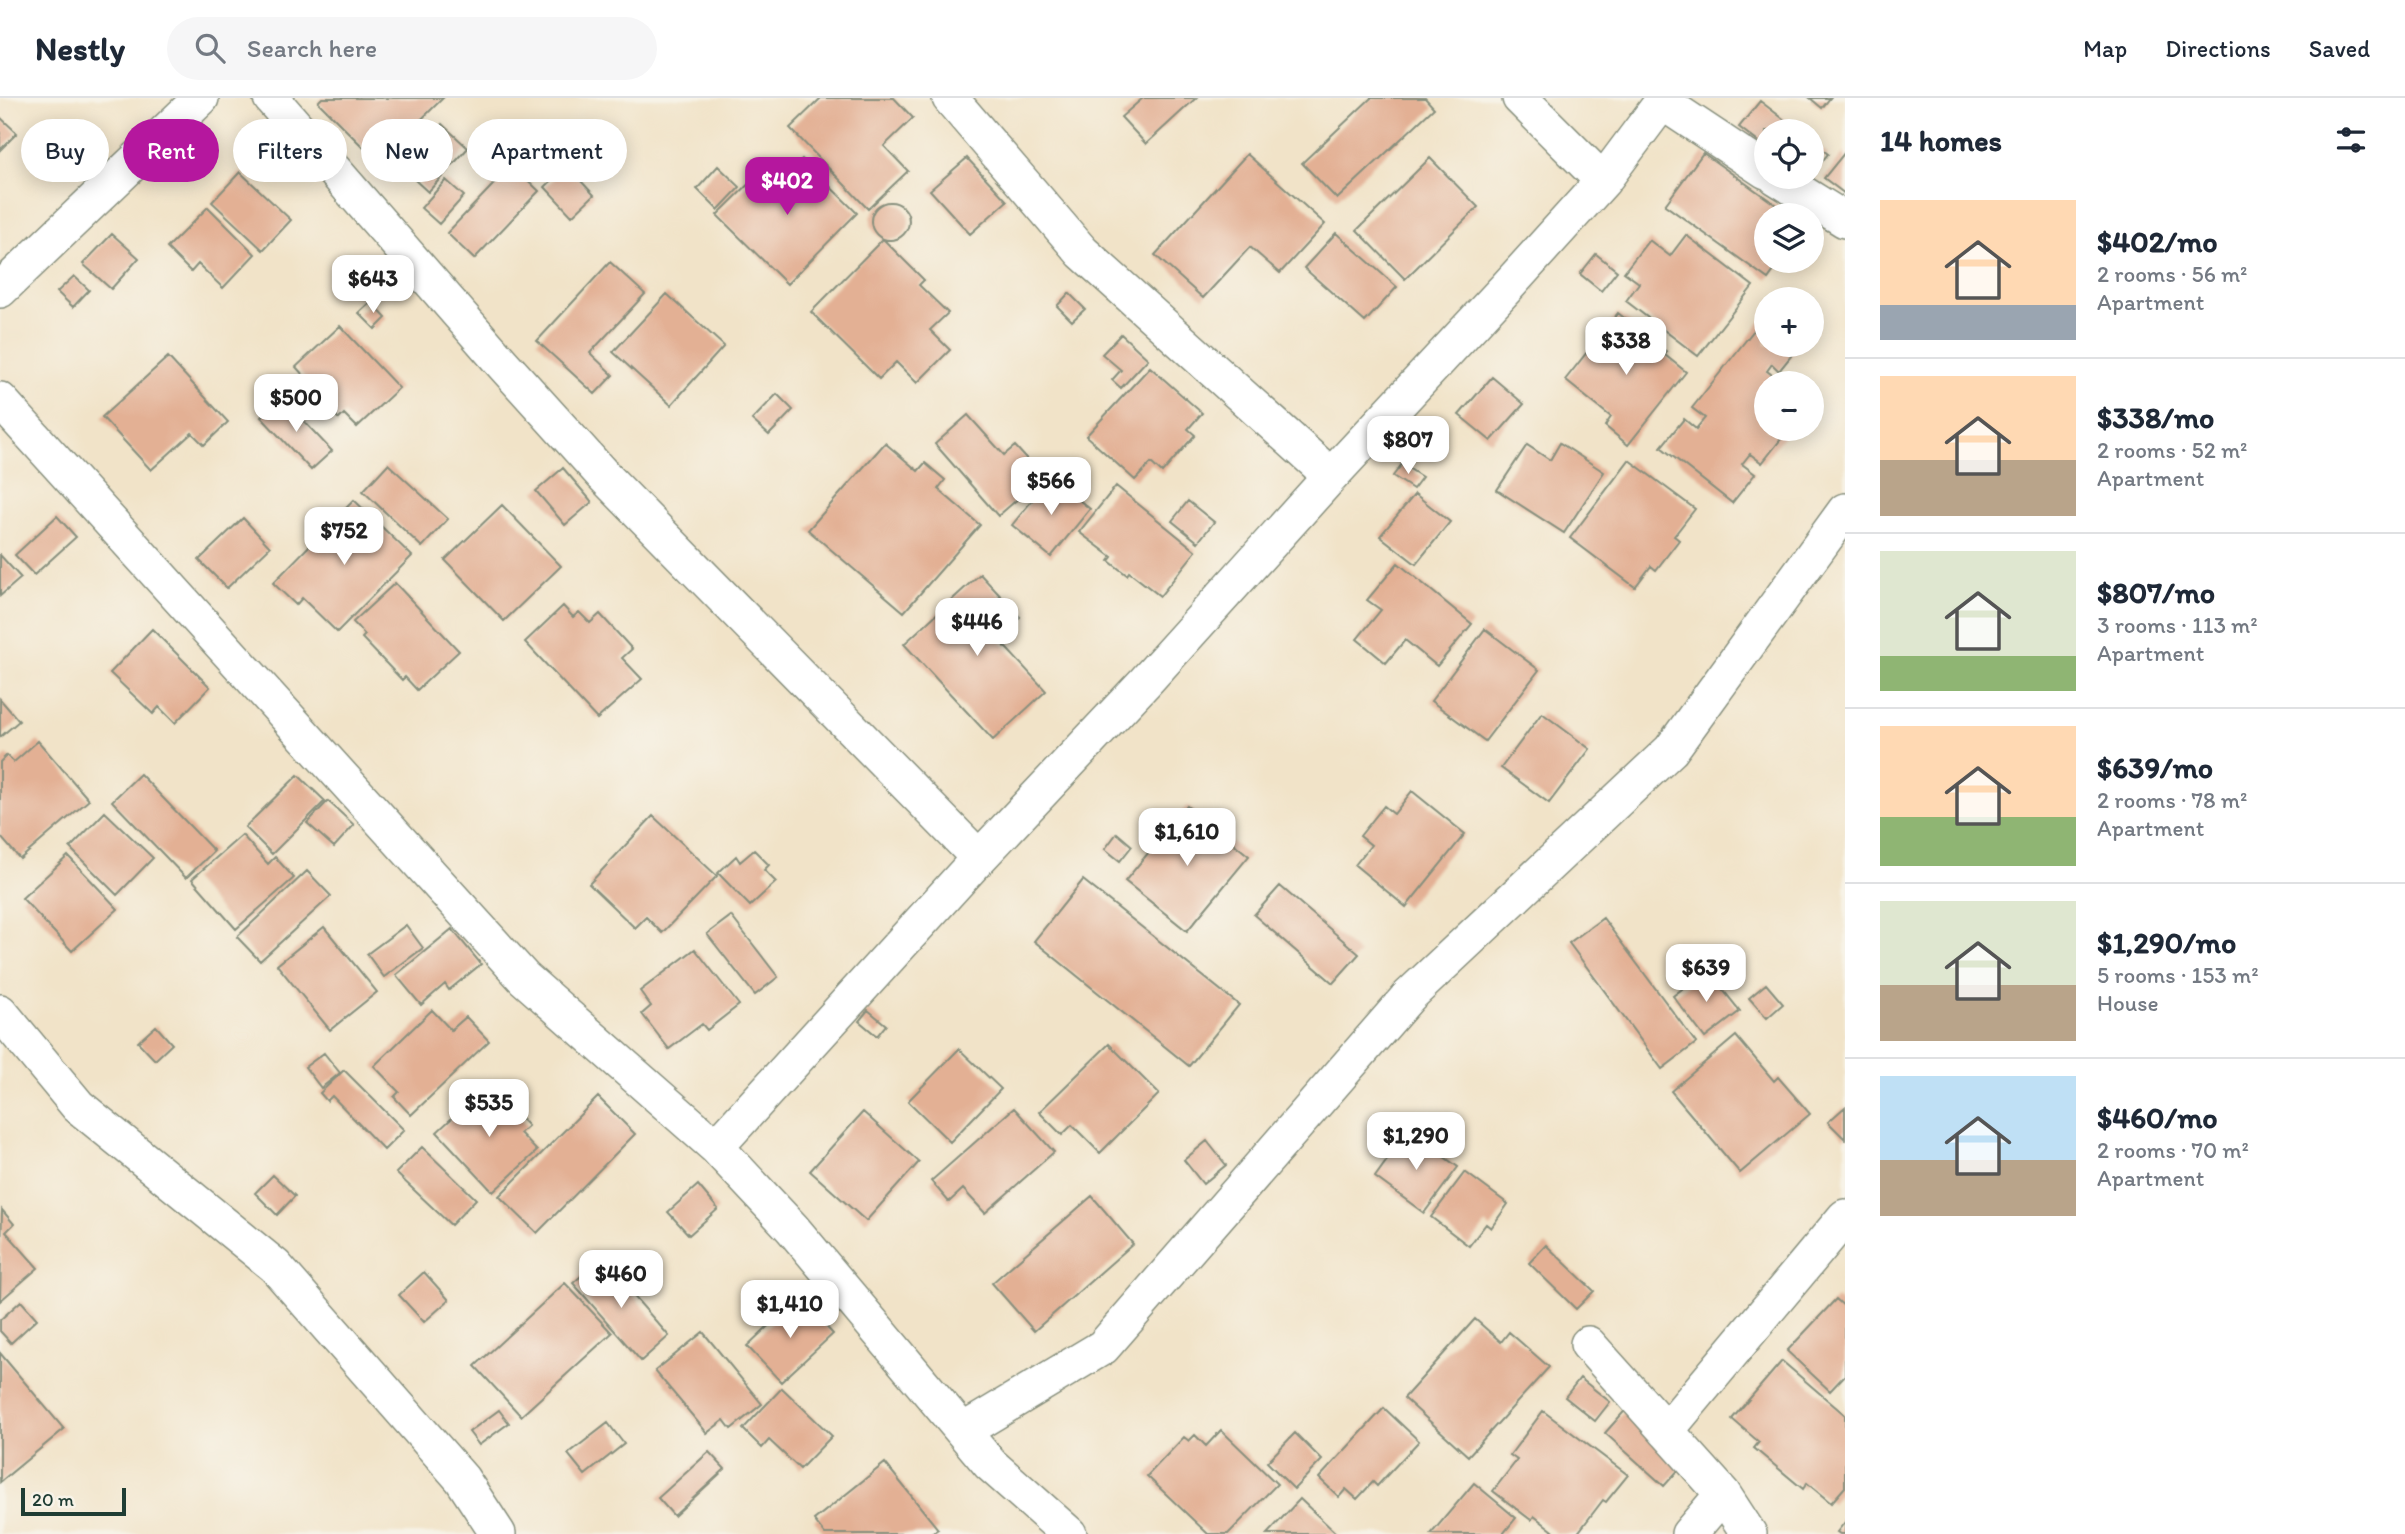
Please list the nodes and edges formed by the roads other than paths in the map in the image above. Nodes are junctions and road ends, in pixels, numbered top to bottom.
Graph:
1 (201, 98) edge
2 (271, 98) edge
3 (950, 98) edge
4 (1520, 98) edge
5 (1664, 100) edge
6 (1754, 163) edge
7 (1603, 181) junction
8 (1795, 189) edge
9 (1845, 220) edge
10 (0, 290) edge
11 (0, 400) edge
12 (1331, 476) junction
13 (1845, 511) edge
14 (979, 858) junction
15 (0, 1012) edge
16 (716, 1147) junction
17 (1845, 1217) edge
18 (1588, 1344) dead end
19 (963, 1432) junction
20 (1666, 1432) junction
21 (1723, 1494) junction
22 (498, 1534) edge
23 (1069, 1534) edge
24 (1689, 1534) edge
25 (1749, 1534) edge

1 - 10 street
2 - 14 street
3 - 12 street
4 - 7 street
5 - 6 street
5 - 7 street
7 - 12 street
8 - 9 street
11 - 16 street
12 - 14 street
13 - 19 street
14 - 16 street
15 - 22 street
16 - 19 street
17 - 20 street
18 - 20 street
19 - 23 street
20 - 21 street
21 - 24 street
21 - 25 street

